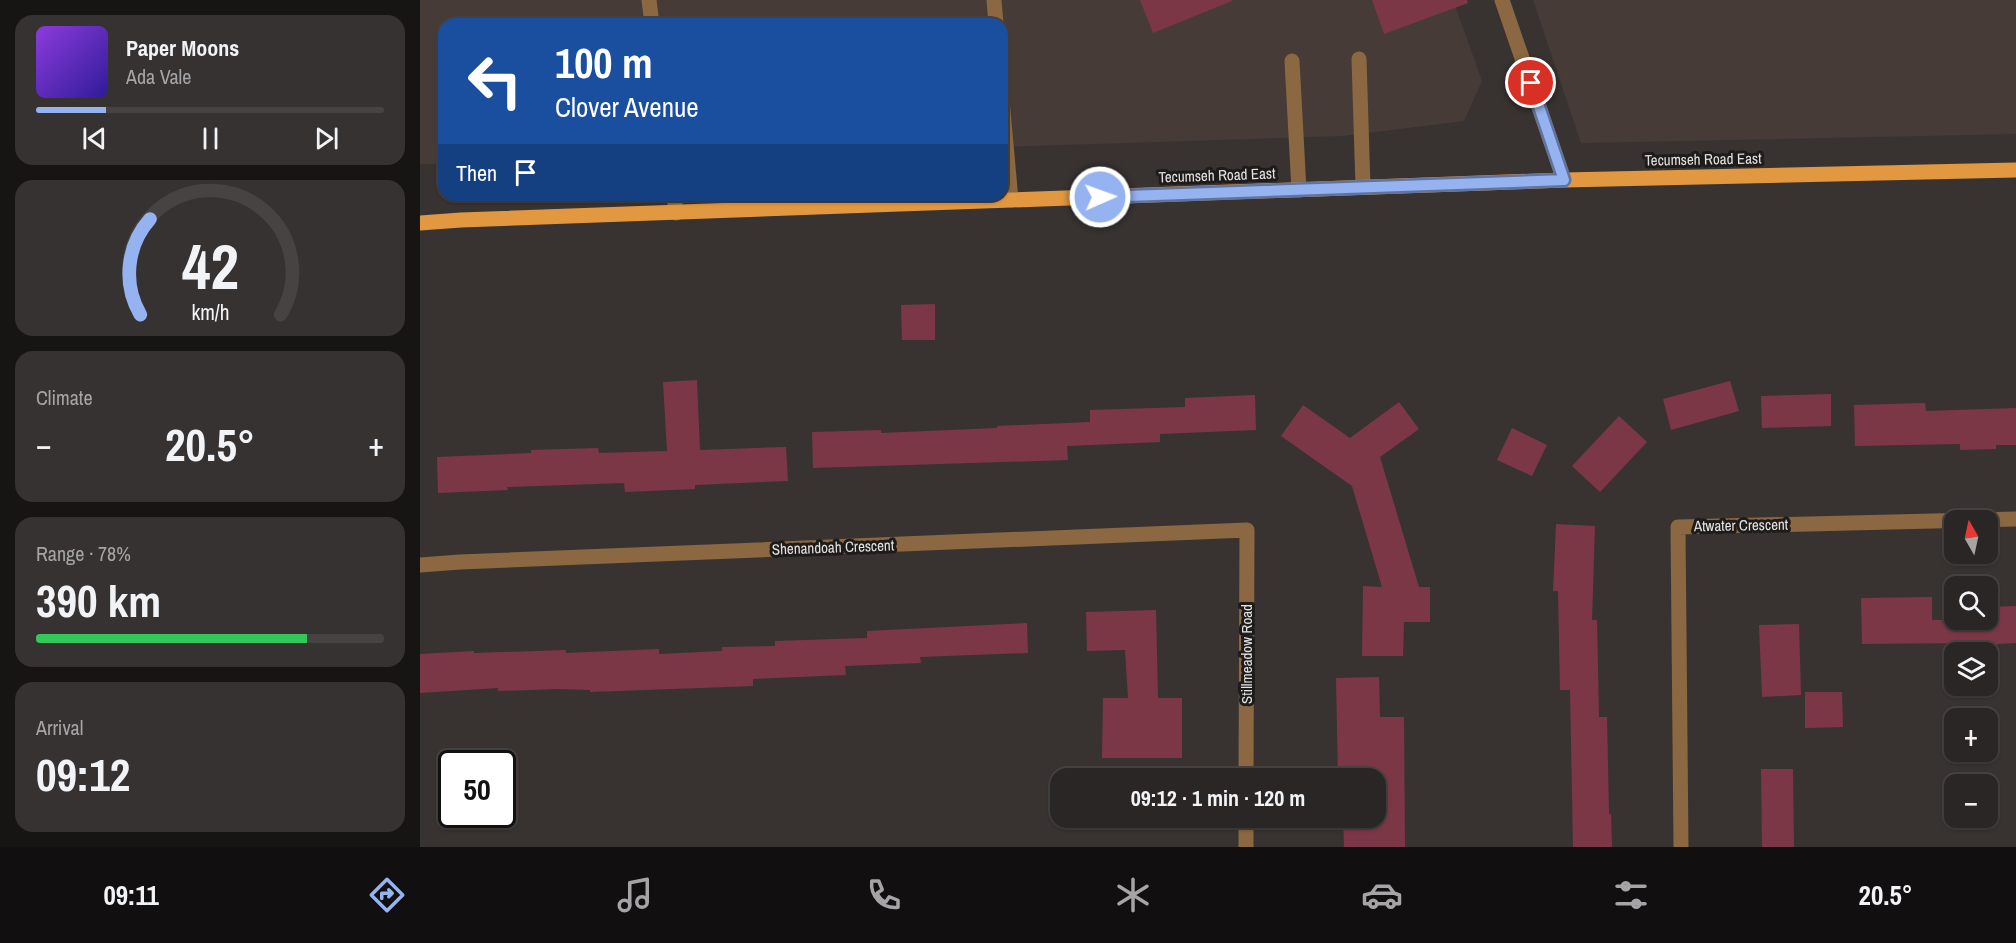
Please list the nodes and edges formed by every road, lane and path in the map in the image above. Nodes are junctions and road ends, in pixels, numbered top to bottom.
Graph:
1 (649, 0) edge
2 (994, 0) edge
3 (1502, 0) edge
4 (651, 18) edge
5 (996, 18) edge
6 (1359, 59) dead end
7 (1292, 61) dead end
8 (1008, 167) edge
9 (2016, 170) edge
10 (1564, 180) junction
11 (1363, 187) junction
12 (1299, 190) junction
13 (1008, 200) edge
14 (1011, 200) junction
15 (675, 201) edge
16 (985, 201) edge
17 (676, 213) junction
18 (420, 223) edge
19 (2016, 519) edge
20 (1247, 530) joint
21 (420, 565) edge
22 (1246, 768) edge
23 (1246, 828) edge
24 (1246, 847) edge
25 (1681, 847) edge

1 - 4 street
2 - 5 street
3 - 10 street
6 - 11 street
7 - 12 street
8 - 14 street
9 - 10 main road, Tecumseh Road East
10 - 11 main road, Tecumseh Road East
11 - 12 main road, Tecumseh Road East
12 - 14 main road, Tecumseh Road East
13 - 14 main road, Tecumseh Road East
15 - 17 street
16 - 17 main road, Tecumseh Road East
17 - 18 main road, Tecumseh Road East
19 - 25 street, Atwater Crescent
20 - 21 street, Shenandoah Crescent
20 - 22 street, Stillmeadow Road
23 - 24 street

